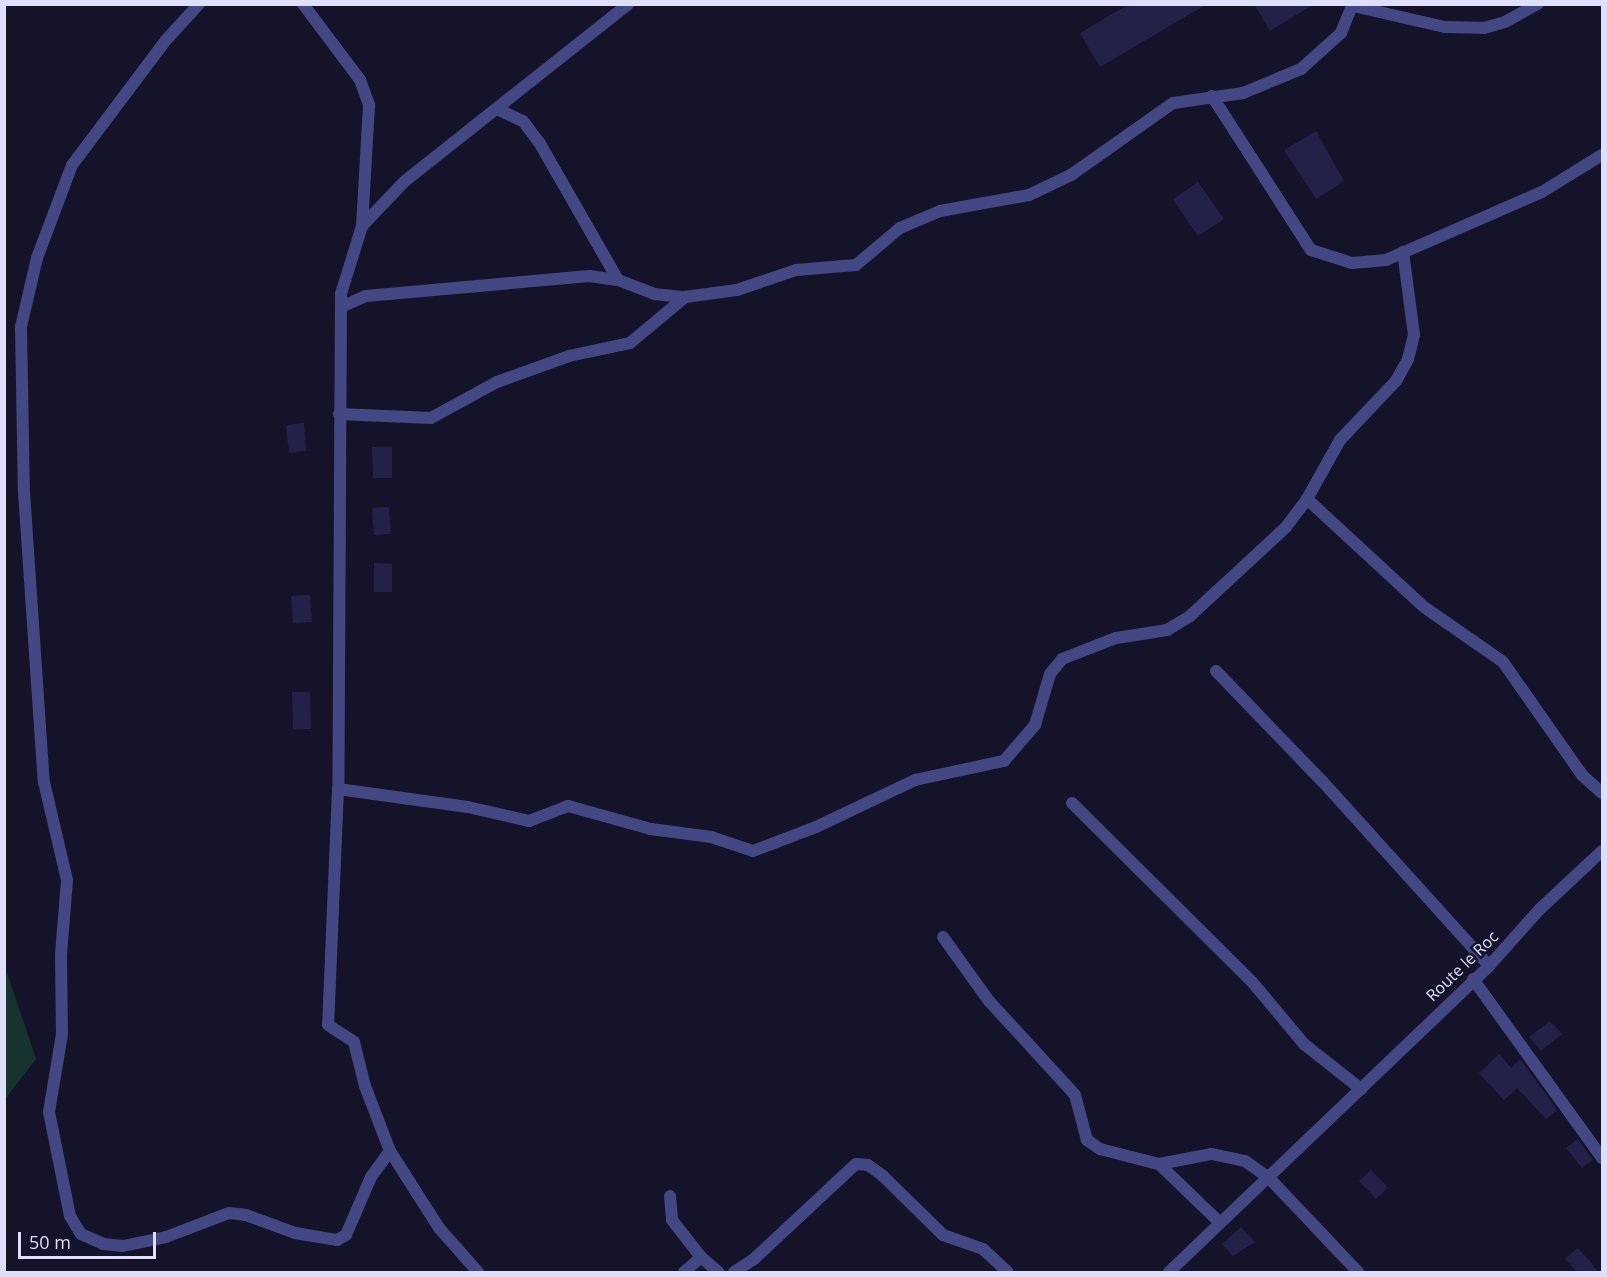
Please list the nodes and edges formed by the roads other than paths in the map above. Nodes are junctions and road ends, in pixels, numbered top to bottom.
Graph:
1 (199, 4) edge
2 (303, 4) edge
3 (628, 4) edge
4 (1538, 4) edge
5 (1353, 5) edge
6 (1212, 96) junction
7 (499, 110) junction
8 (1602, 155) edge
9 (362, 226) junction
10 (1403, 252) junction
11 (618, 280) junction
12 (685, 297) junction
13 (341, 307) junction
14 (339, 414) junction
15 (1307, 499) junction
16 (1216, 671) dead end
17 (338, 789) junction
18 (1602, 793) edge
19 (1072, 803) dead end
20 (1602, 851) edge
21 (943, 937) dead end
22 (1490, 966) junction
23 (1473, 979) junction
24 (1361, 1089) junction
25 (390, 1151) junction
26 (1602, 1158) edge
27 (1159, 1164) junction
28 (1268, 1177) junction
29 (670, 1196) dead end
30 (1220, 1223) junction
31 (701, 1257) junction
32 (478, 1272) edge
33 (684, 1272) edge
34 (718, 1272) edge
35 (734, 1272) edge
36 (1008, 1272) edge
37 (1169, 1272) edge
38 (1358, 1272) edge

1 - 25 street
2 - 9 street
3 - 7 street
4 - 5 street
5 - 6 street
6 - 10 street
6 - 12 street
7 - 9 street
7 - 11 street
8 - 10 street
9 - 13 street
10 - 15 street
11 - 12 street
11 - 13 street
12 - 14 street
13 - 14 street
14 - 17 street
15 - 17 street
15 - 18 street
16 - 22 street
17 - 25 street
19 - 24 street
20 - 22 street, Route le Roc
21 - 27 street
22 - 23 street, Route le Roc
23 - 24 street, Route le Roc
23 - 26 street
24 - 28 street, Route le Roc
25 - 32 street
27 - 28 street
27 - 30 street
28 - 30 street, Route le Roc
28 - 38 street
29 - 31 street
30 - 37 street, Route le Roc
31 - 33 street
31 - 34 street
35 - 36 street

